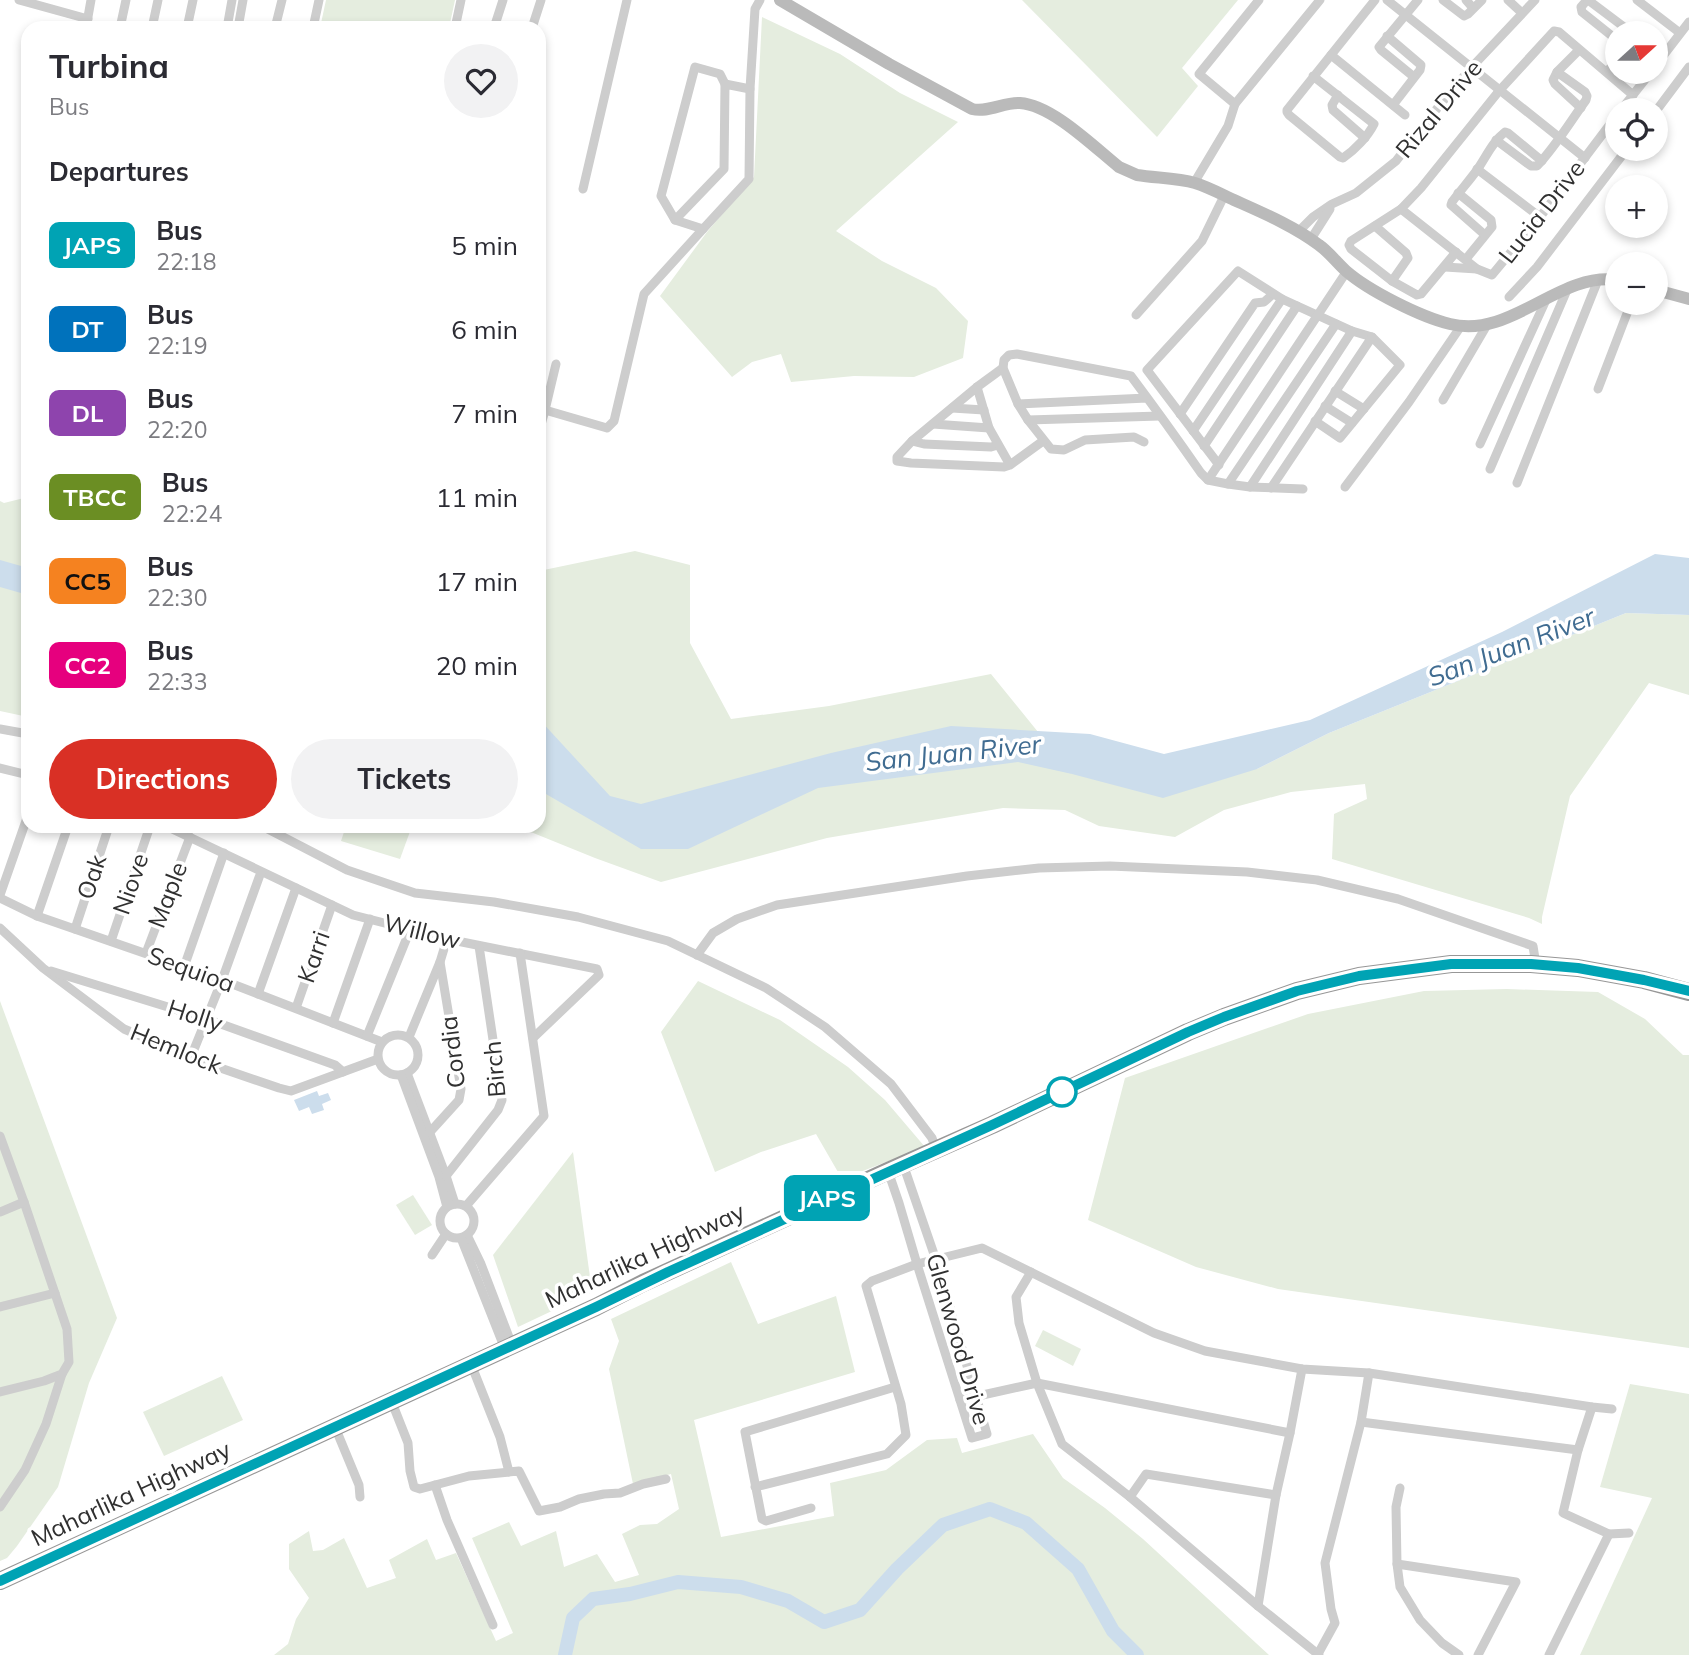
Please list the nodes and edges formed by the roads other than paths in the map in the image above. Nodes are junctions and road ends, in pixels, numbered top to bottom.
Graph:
1 (19, 0) edge
2 (92, 0) edge
3 (126, 0) edge
4 (158, 0) edge
5 (193, 0) edge
6 (232, 0) edge
7 (243, 0) edge
8 (282, 0) edge
9 (319, 0) edge
10 (461, 0) edge
11 (503, 0) edge
12 (541, 0) edge
13 (627, 0) edge
14 (760, 0) edge
15 (780, 0) edge
16 (1259, 0) edge
17 (1320, 0) edge
18 (1375, 0) edge
19 (1387, 0) edge
20 (1418, 0) edge
21 (1443, 0) edge
22 (1466, 0) edge
23 (1482, 0) edge
24 (1508, 0) edge
25 (1535, 0) edge
26 (1587, 0) edge
27 (1637, 0) edge
28 (1474, 8) junction
29 (1522, 13) junction
30 (1405, 15) junction
31 (81, 21) edge
32 (87, 21) edge
33 (122, 21) edge
34 (154, 21) edge
35 (188, 21) edge
36 (228, 21) edge
37 (239, 21) edge
38 (277, 21) edge
39 (314, 21) edge
40 (456, 21) edge
41 (496, 21) edge
42 (534, 21) edge
43 (1616, 21) edge
44 (1689, 22) edge
45 (1605, 30) edge
46 (1680, 33) junction
47 (1387, 36) junction
48 (1668, 49) edge
49 (1579, 50) junction
50 (1331, 55) junction
51 (1689, 67) edge
52 (1471, 68) junction
53 (1605, 70) edge
54 (1558, 72) junction
55 (1313, 76) junction
56 (1414, 77) junction
57 (725, 84) junction
58 (1621, 84) edge
59 (1641, 84) edge
60 (750, 89) junction
61 (1499, 91) junction
62 (1633, 94) junction
63 (1338, 95) junction
64 (1630, 98) edge
65 (1666, 98) edge
66 (1235, 104) junction
67 (1393, 106) junction
68 (1581, 108) junction
69 (1405, 115) dead end
70 (1605, 132) edge
71 (1364, 138) junction
72 (1560, 138) junction
73 (1585, 158) junction
74 (1618, 161) edge
75 (1477, 169) junction
76 (1194, 183) junction
77 (583, 189) dead end
78 (1458, 193) junction
79 (1224, 196) junction
80 (1332, 204) junction
81 (1401, 209) junction
82 (1540, 217) junction
83 (675, 220) junction
84 (1375, 226) junction
85 (703, 229) junction
86 (1298, 232) junction
87 (1485, 235) junction
88 (1311, 239) junction
89 (1456, 253) junction
90 (1466, 259) junction
91 (1445, 267) junction
92 (1477, 269) junction
93 (1346, 271) junction
94 (1598, 280) junction
95 (1605, 280) edge
96 (1392, 281) junction
97 (1567, 290) junction
98 (1668, 293) edge
99 (1278, 297) junction
100 (1509, 297) dead end
101 (1689, 299) edge
102 (1546, 300) junction
103 (1297, 306) junction
104 (1136, 315) dead end
105 (1318, 315) junction
106 (1626, 315) edge
107 (1336, 324) junction
108 (1487, 325) junction
109 (1461, 327) junction
110 (1352, 331) junction
111 (1371, 337) junction
112 (556, 364) dead end
113 (1003, 368) junction
114 (977, 387) junction
115 (1598, 389) dead end
116 (1335, 391) junction
117 (1147, 398) junction
118 (1443, 400) dead end
119 (1018, 404) junction
120 (546, 406) edge
121 (1325, 406) junction
122 (952, 408) junction
123 (1364, 409) junction
124 (546, 410) edge
125 (984, 410) junction
126 (1180, 414) junction
127 (1160, 416) junction
128 (1028, 420) junction
129 (1315, 421) junction
130 (933, 424) junction
131 (1352, 424) junction
132 (989, 428) junction
133 (1193, 431) junction
134 (1043, 441) junction
135 (912, 442) junction
136 (1144, 442) dead end
137 (1480, 444) dead end
138 (998, 445) junction
139 (1204, 446) junction
140 (1219, 465) junction
141 (1010, 466) junction
142 (1490, 469) dead end
143 (1208, 480) junction
144 (1517, 483) dead end
145 (1228, 484) junction
146 (1250, 487) junction
147 (1345, 487) dead end
148 (1271, 488) junction
149 (1303, 489) dead end
150 (0, 729) edge
151 (21, 733) edge
152 (0, 768) edge
153 (21, 773) edge
154 (22, 833) edge
155 (66, 833) edge
156 (107, 833) edge
157 (148, 833) edge
158 (181, 833) edge
159 (276, 833) edge
160 (190, 837) junction
161 (223, 853) junction
162 (261, 872) junction
163 (296, 888) junction
164 (0, 897) edge
165 (332, 905) junction
166 (37, 916) junction
167 (370, 919) junction
168 (0, 928) edge
169 (75, 929) junction
170 (410, 930) junction
171 (447, 939) junction
172 (111, 941) junction
173 (479, 946) junction
174 (146, 953) junction
175 (520, 953) junction
176 (697, 955) junction
177 (440, 962) junction
178 (1535, 965) junction
179 (184, 967) junction
180 (43, 968) junction
181 (222, 980) junction
182 (1689, 992) edge
183 (258, 994) junction
184 (296, 1008) junction
185 (207, 1019) junction
186 (333, 1023) junction
187 (367, 1036) junction
188 (409, 1037) junction
189 (533, 1038) junction
190 (382, 1042) junction
191 (191, 1058) junction
192 (378, 1059) junction
193 (343, 1072) junction
194 (404, 1074) junction
195 (430, 1132) junction
196 (0, 1136) edge
197 (936, 1150) junction
198 (896, 1167) junction
199 (446, 1175) junction
200 (24, 1202) junction
201 (451, 1205) junction
202 (466, 1206) junction
203 (0, 1212) edge
204 (446, 1234) junction
205 (464, 1236) junction
206 (432, 1255) dead end
207 (936, 1260) junction
208 (917, 1264) junction
209 (1031, 1272) junction
210 (55, 1293) junction
211 (0, 1307) edge
212 (508, 1347) junction
213 (471, 1364) junction
214 (1302, 1369) junction
215 (1369, 1373) junction
216 (62, 1374) junction
217 (1037, 1383) junction
218 (895, 1387) junction
219 (0, 1392) edge
220 (978, 1397) junction
221 (391, 1400) junction
222 (960, 1400) junction
223 (1591, 1408) junction
224 (1612, 1409) dead end
225 (1361, 1422) junction
226 (335, 1427) junction
227 (1290, 1433) junction
228 (1578, 1450) junction
229 (509, 1472) junction
230 (666, 1479) dead end
231 (435, 1485) junction
232 (755, 1487) junction
233 (1400, 1489) dead end
234 (1276, 1495) junction
235 (360, 1497) dead end
236 (1130, 1497) junction
237 (0, 1507) edge
238 (811, 1508) dead end
239 (1629, 1532) dead end
240 (1609, 1534) junction
241 (1397, 1564) junction
242 (0, 1581) edge
243 (1258, 1606) junction
244 (493, 1625) dead end
245 (1319, 1655) edge
246 (1459, 1655) edge
247 (1478, 1655) edge
248 (1549, 1655) edge

1 - 31 street
2 - 32 street
3 - 33 street
4 - 34 street
5 - 35 street
6 - 36 street
7 - 37 street
8 - 38 street
9 - 39 street
10 - 40 street
11 - 41 street
12 - 42 street
13 - 77 street
14 - 60 street
15 - 76 main road
16 - 66 street
17 - 66 street
18 - 50 street
19 - 30 street
20 - 30 street
21 - 28 street
22 - 28 street
23 - 28 street
24 - 29 street
25 - 29 street, Rizal Drive
26 - 43 street
26 - 45 street
27 - 46 street
29 - 52 street, Rizal Drive
30 - 47 street
30 - 52 street
44 - 46 street
46 - 48 street
47 - 56 street
47 - 56 street
49 - 53 street
49 - 54 street
49 - 61 street
50 - 55 street
50 - 67 street
51 - 65 street
52 - 61 street
52 - 80 street, Rizal Drive
54 - 68 street
54 - 68 street
55 - 63 street
55 - 71 street
56 - 67 street
57 - 60 street
57 - 83 street
57 - 83 street
58 - 62 street
59 - 62 street
60 - 85 street
61 - 72 street
61 - 81 street
62 - 64 street
63 - 71 street
63 - 71 street
66 - 76 street
67 - 69 street
68 - 72 street
70 - 73 street, Lucia Drive
72 - 73 street
72 - 75 street
73 - 82 street, Lucia Drive
74 - 100 street
75 - 78 street
75 - 82 street
76 - 79 main road
78 - 87 street
78 - 87 street
79 - 86 main road
79 - 104 street
80 - 86 street, Rizal Drive
80 - 88 street
81 - 84 street
81 - 89 street
82 - 92 street, Lucia Drive
83 - 85 street
84 - 96 street
84 - 96 street
85 - 124 street
86 - 88 main road
87 - 90 street
88 - 93 main road
89 - 90 street
89 - 91 street
90 - 92 street
91 - 92 street
91 - 96 street
93 - 105 street
93 - 109 main road
94 - 95 main road
94 - 97 main road
94 - 144 street
97 - 102 main road
97 - 142 street
98 - 101 main road
99 - 103 street
99 - 126 street
99 - 126 street
99 - 133 street
102 - 108 main road
102 - 137 street
103 - 105 street
103 - 139 street
105 - 107 street
105 - 140 street
106 - 115 street
107 - 110 street
107 - 145 street
108 - 109 main road
108 - 118 street
109 - 147 street
110 - 111 street
110 - 146 street
111 - 116 street
111 - 123 street
112 - 120 street
113 - 114 street
113 - 117 street
113 - 119 street
114 - 122 street
114 - 125 street
116 - 121 street
116 - 123 street
117 - 119 street
117 - 127 street
119 - 128 street
121 - 129 street
121 - 131 street
122 - 125 street
122 - 130 street
123 - 131 street
125 - 132 street
126 - 133 street
127 - 128 street
127 - 143 street
128 - 134 street
129 - 131 street
129 - 148 street
130 - 132 street
130 - 135 street
132 - 138 street
133 - 139 street
134 - 136 street
134 - 141 street
135 - 138 street
135 - 141 street
138 - 141 street
139 - 140 street
140 - 143 street
143 - 145 street
145 - 146 street
146 - 148 street
148 - 149 street
150 - 151 street
152 - 153 street
154 - 164 street
155 - 166 street
156 - 169 street, Oak
157 - 172 street, Niove
158 - 160 street, Willow
159 - 176 street
160 - 161 street, Willow
160 - 174 street, Maple
161 - 162 street, Willow
161 - 179 street
162 - 163 street, Willow
162 - 181 street
163 - 165 street, Willow
163 - 183 street
164 - 166 street, Sequioa
165 - 167 street, Willow
165 - 184 street, Karri
166 - 169 street, Sequioa
167 - 170 street, Willow
167 - 186 street
168 - 180 street, Hemlock
169 - 172 street, Sequioa
170 - 171 street, Willow
170 - 187 street
171 - 173 street, Willow
171 - 177 street
172 - 174 street, Sequioa
173 - 175 street, Willow
173 - 199 street, Birch
174 - 179 street, Sequioa
175 - 189 street
175 - 189 street, Willow
176 - 178 street
176 - 197 street
177 - 188 street
177 - 195 street, Cordia
178 - 182 highway, Maharlika Highway
178 - 197 highway, Maharlika Highway
179 - 181 street, Sequioa
180 - 185 street, Holly
180 - 191 street, Hemlock
181 - 183 street, Sequioa
181 - 185 street
183 - 184 street, Sequioa
184 - 186 street, Sequioa
185 - 191 street
185 - 193 street, Holly
186 - 187 street, Sequioa
187 - 190 street, Sequioa
188 - 190 street
188 - 194 street
189 - 202 street
190 - 192 street
191 - 193 street, Hemlock
192 - 193 street, Hemlock
192 - 194 street
194 - 195 street
194 - 201 street
195 - 199 street
196 - 200 street
197 - 198 highway, Maharlika Highway
198 - 207 street, Glenwood Drive
198 - 208 street, Glenwood Drive
198 - 212 highway, Maharlika Highway
199 - 201 street
200 - 203 street
200 - 210 street
201 - 202 street
201 - 204 street
202 - 205 street
204 - 205 street
204 - 206 street
205 - 212 street
207 - 208 street
207 - 209 street
207 - 220 street, Glenwood Drive
208 - 218 street
208 - 222 street, Glenwood Drive
209 - 214 street
209 - 217 street
210 - 211 street
210 - 216 street
212 - 213 highway, Maharlika Highway
213 - 221 highway, Maharlika Highway
213 - 229 street
214 - 215 street
214 - 227 street
215 - 223 street
215 - 225 street
216 - 219 street
216 - 237 street
217 - 220 street
217 - 227 street
217 - 236 street
218 - 232 street
218 - 232 street
220 - 222 street
220 - 222 street, Glenwood Drive
221 - 226 highway, Maharlika Highway
221 - 231 street
223 - 224 street
223 - 228 street
225 - 228 street
225 - 245 street
226 - 235 street
226 - 242 highway, Maharlika Highway
227 - 234 street
228 - 240 street
229 - 230 street
229 - 231 street
231 - 244 street
232 - 238 street
233 - 241 street
234 - 236 street
234 - 243 street
236 - 243 street
239 - 240 street
240 - 248 street
241 - 246 street
241 - 247 street
243 - 245 street

